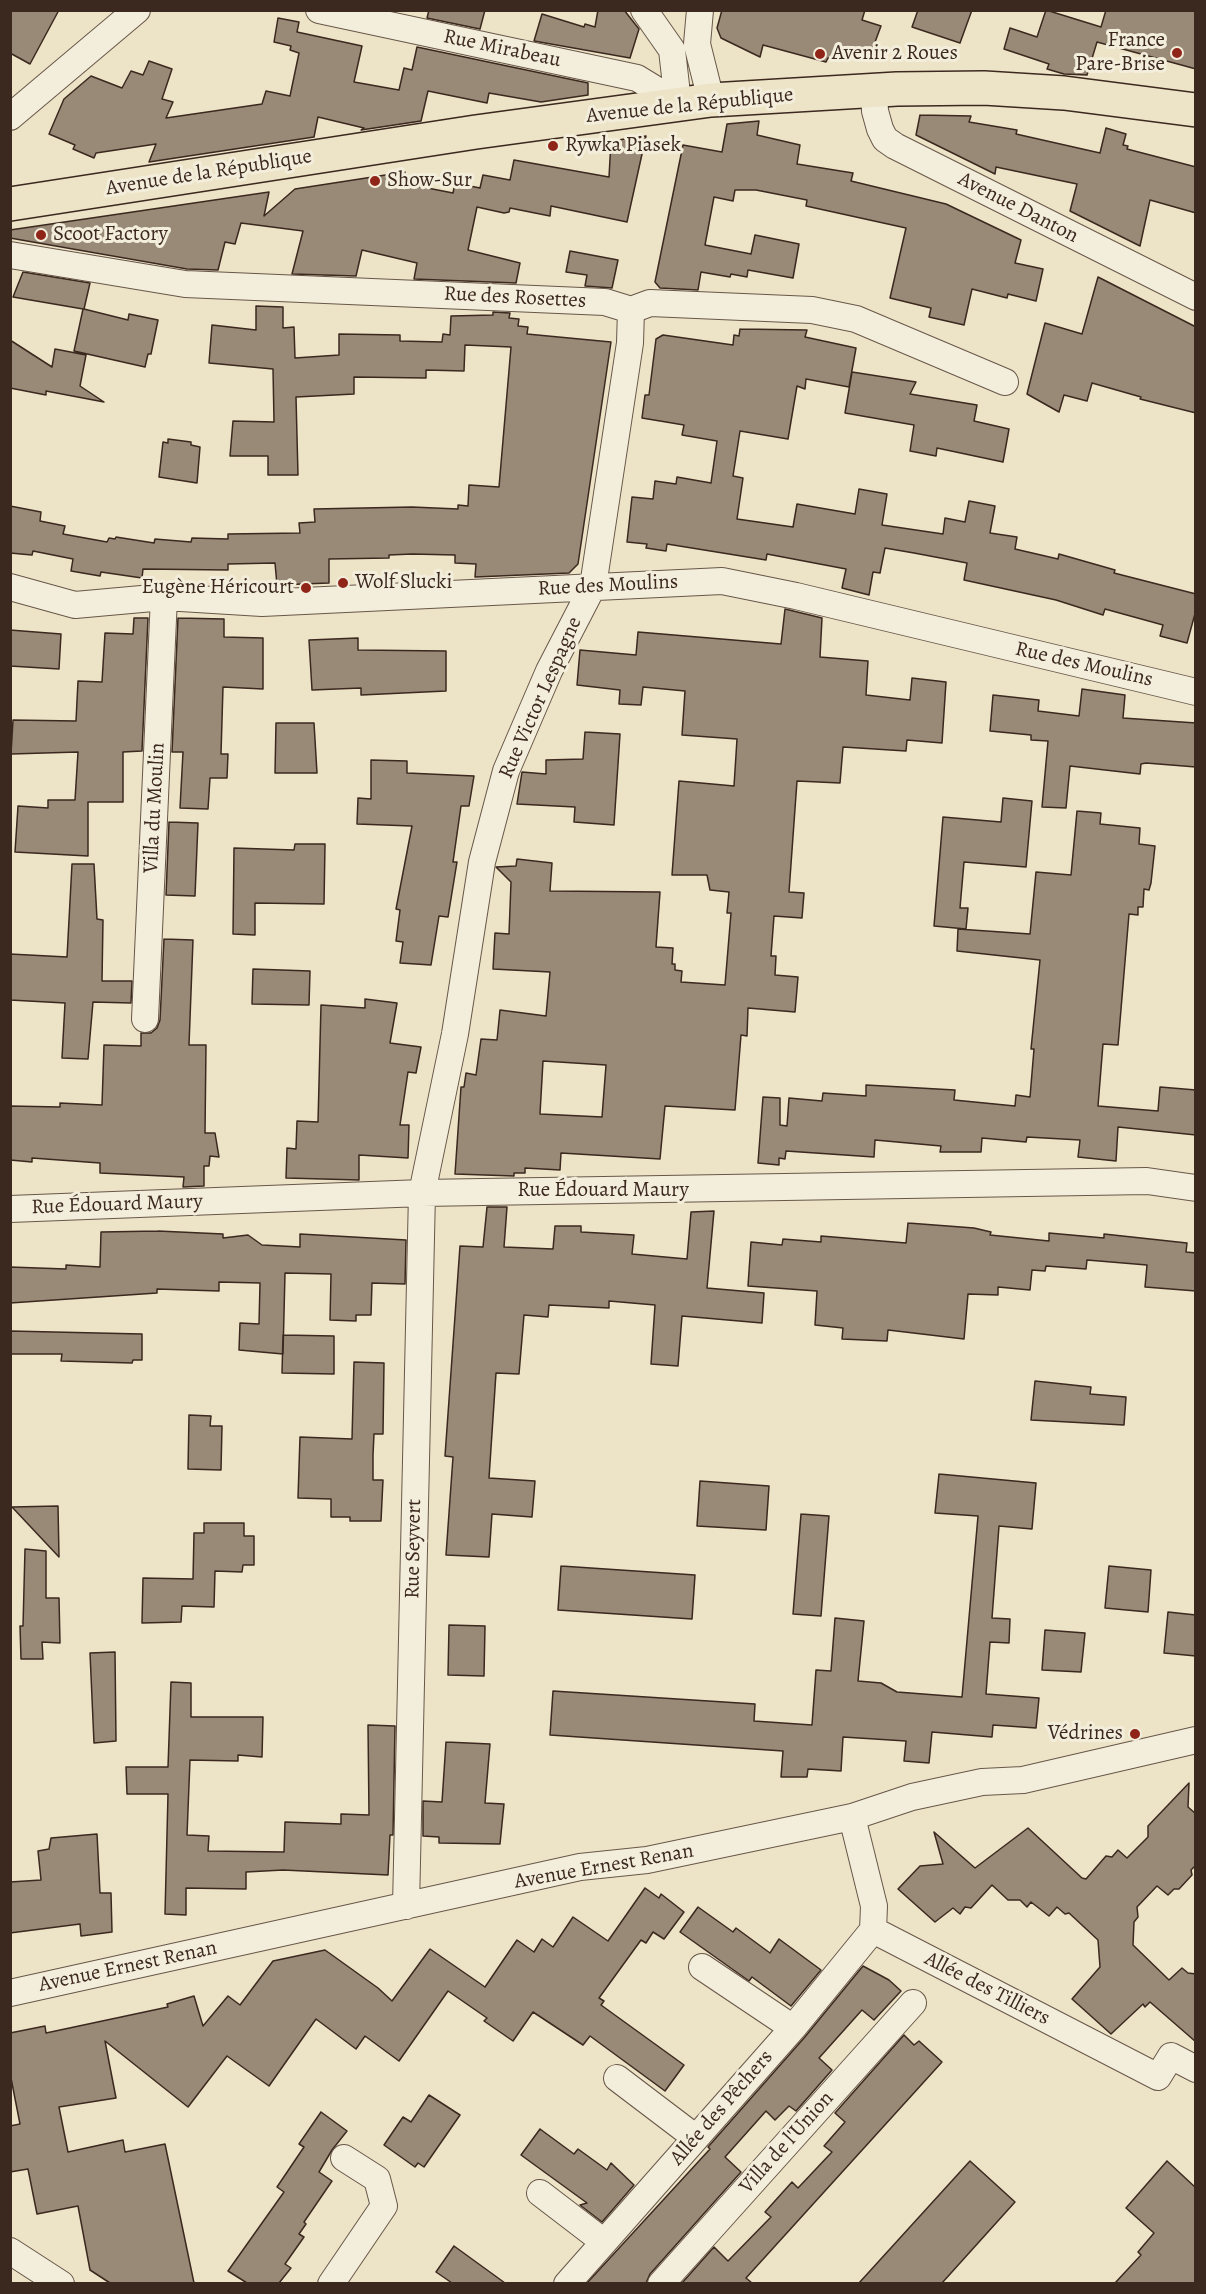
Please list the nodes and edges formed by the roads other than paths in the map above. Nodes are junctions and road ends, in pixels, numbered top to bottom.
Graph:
1 (137, 10) edge
2 (319, 10) edge
3 (644, 10) edge
4 (700, 10) edge
5 (707, 86) junction
6 (676, 89) junction
7 (874, 92) junction
8 (1196, 110) edge
9 (10, 117) edge
10 (10, 204) edge
11 (10, 255) edge
12 (1196, 297) edge
13 (631, 310) junction
14 (1005, 382) dead end
15 (593, 586) junction
16 (10, 587) edge
17 (164, 597) junction
18 (1196, 692) edge
19 (145, 1019) dead end
20 (1196, 1188) edge
21 (422, 1193) junction
22 (10, 1209) edge
23 (1196, 1740) edge
24 (852, 1816) junction
25 (406, 1906) junction
26 (873, 1930) junction
27 (702, 1967) dead end
28 (10, 1993) edge
29 (914, 2002) dead end
30 (793, 2028) junction
31 (1196, 2069) edge
32 (617, 2078) dead end
33 (696, 2138) junction
34 (344, 2158) dead end
35 (540, 2193) dead end
36 (604, 2242) junction
37 (10, 2251) edge
38 (61, 2283) edge
39 (331, 2283) edge
40 (567, 2283) edge
41 (661, 2283) edge

1 - 9 street
2 - 6 street, Rue Mirabeau
3 - 6 street
4 - 5 street
5 - 6 main road, Avenue de la République
5 - 7 main road, Avenue de la République
6 - 10 main road, Avenue de la République
7 - 8 main road, Avenue de la République
7 - 12 street, Avenue Danton
11 - 13 street, Rue des Rosettes
13 - 14 street, Rue des Rosettes
13 - 15 street, Rue Victor Lespagne
15 - 17 street, Rue des Moulins
15 - 18 street, Rue des Moulins
15 - 21 street, Rue Victor Lespagne
16 - 17 street, Rue des Moulins
17 - 19 street, Villa du Moulin
20 - 21 street, Rue Édouard Maury
21 - 22 street, Rue Édouard Maury
21 - 25 street, Rue Seyvert
23 - 24 street, Avenue Ernest Renan
24 - 25 street, Avenue Ernest Renan
24 - 26 street
25 - 28 street, Avenue Ernest Renan
26 - 30 street, Allée des Pêchers
26 - 31 street, Allée des Tilliers
27 - 30 street
29 - 41 street, Villa de l'Union
30 - 33 street, Allée des Pêchers
32 - 33 street
33 - 36 street, Allée des Pêchers
34 - 39 street
35 - 36 street
36 - 40 street, Allée des Pêchers
37 - 38 street

